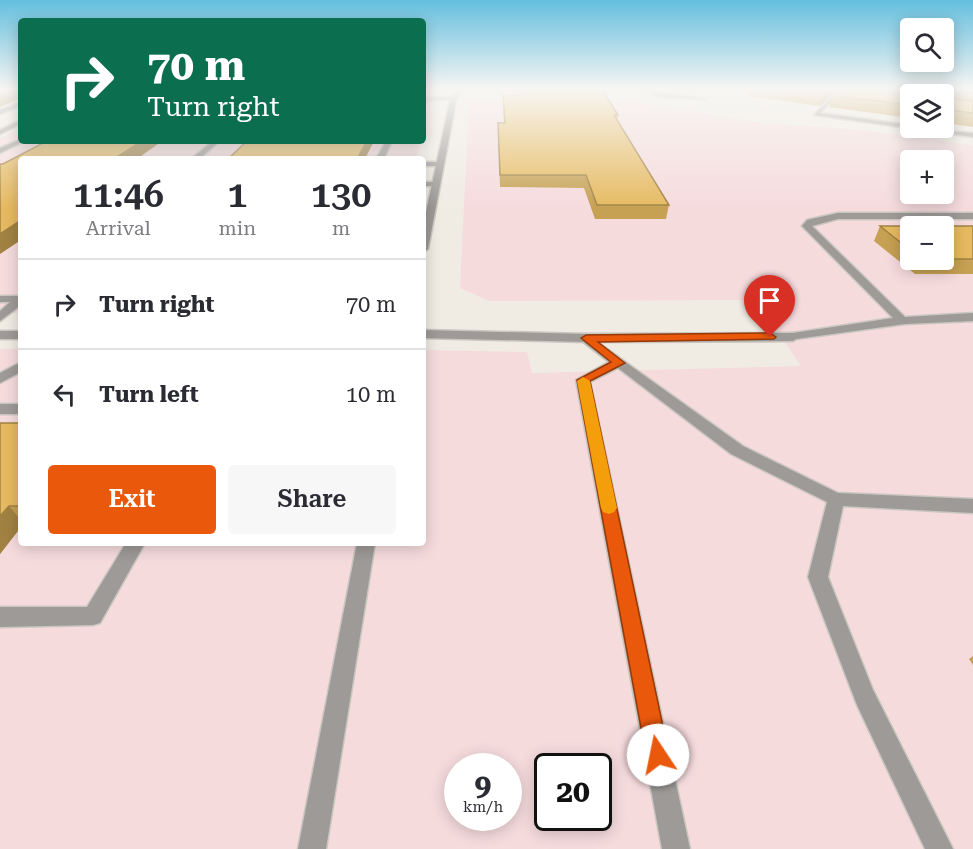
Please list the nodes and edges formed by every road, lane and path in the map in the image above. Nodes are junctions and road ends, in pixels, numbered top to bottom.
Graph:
1 (447, 129) edge
2 (954, 133) edge
3 (973, 135) edge
4 (18, 142) edge
5 (0, 144) edge
6 (13, 144) junction
7 (213, 144) edge
8 (0, 151) edge
9 (199, 156) edge
10 (426, 165) edge
11 (439, 168) junction
12 (426, 171) edge
13 (426, 184) edge
14 (436, 184) junction
15 (973, 216) edge
16 (426, 221) edge
17 (0, 299) edge
18 (18, 299) edge
19 (18, 302) edge
20 (973, 316) edge
21 (0, 317) edge
22 (901, 320) junction
23 (426, 334) edge
24 (0, 335) edge
25 (18, 335) edge
26 (586, 338) junction
27 (619, 363) junction
28 (18, 368) edge
29 (0, 379) edge
30 (0, 409) edge
31 (18, 409) edge
32 (836, 499) junction
33 (973, 506) edge
34 (134, 546) edge
35 (365, 546) edge
36 (0, 617) edge
37 (312, 849) edge
38 (676, 849) edge
39 (939, 849) edge

1 - 11 street
2 - 3 street
4 - 6 street
5 - 6 street
6 - 8 street
7 - 9 street
10 - 11 street
11 - 12 street
11 - 14 street
13 - 14 street
14 - 16 street
15 - 22 street
17 - 18 street
19 - 21 street
20 - 22 street
22 - 26 street
23 - 26 street
24 - 25 street
26 - 27 street
27 - 32 street
27 - 38 street
28 - 29 street
30 - 31 street
32 - 33 street
32 - 39 street
34 - 36 street
35 - 37 street

